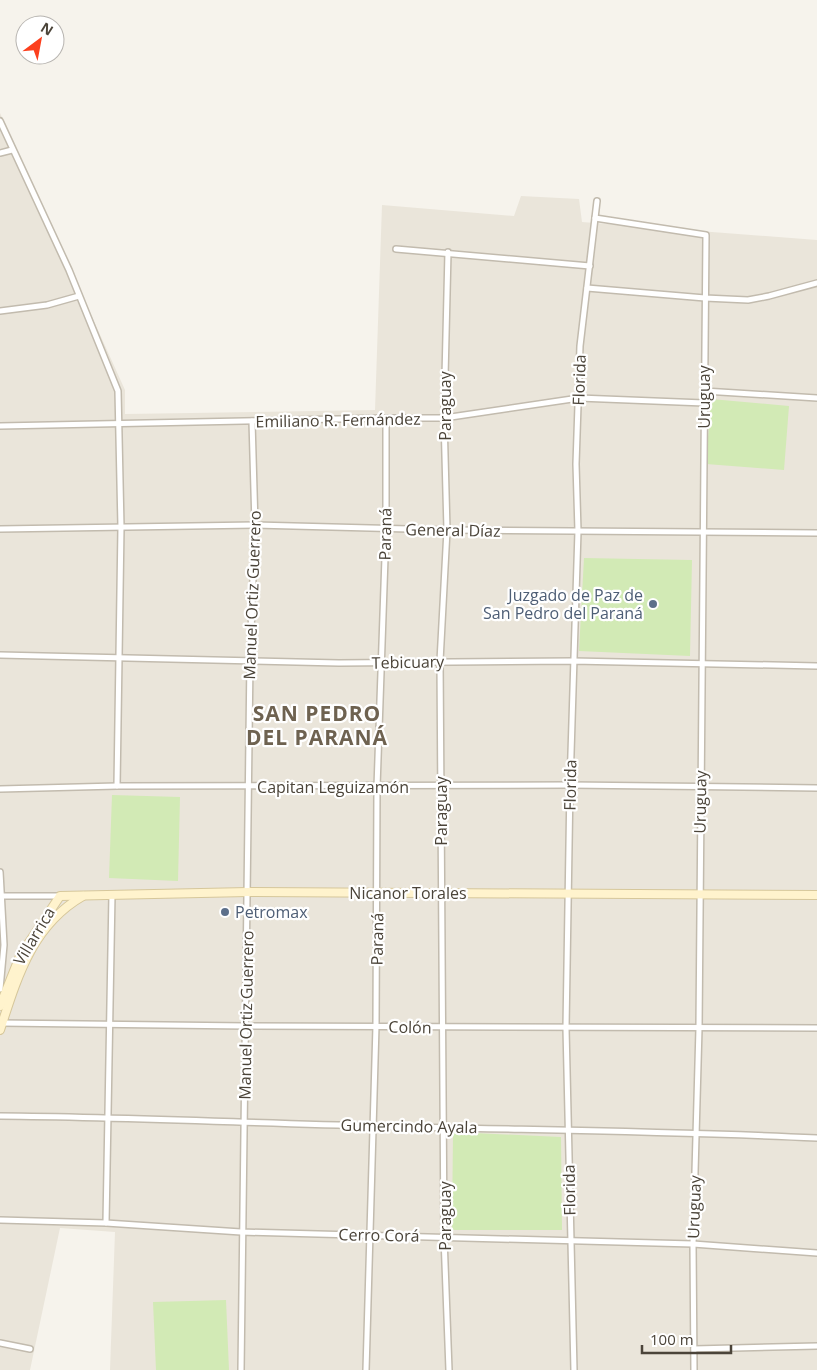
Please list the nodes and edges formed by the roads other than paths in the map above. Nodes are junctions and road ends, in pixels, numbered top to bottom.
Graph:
1 (0, 121) edge
2 (12, 150) junction
3 (0, 154) edge
4 (597, 201) dead end
5 (595, 218) junction
6 (396, 249) dead end
7 (448, 252) junction
8 (590, 266) junction
9 (817, 283) edge
10 (587, 288) junction
11 (79, 296) junction
12 (704, 298) junction
13 (0, 311) edge
14 (704, 391) junction
15 (578, 398) junction
16 (817, 398) edge
17 (704, 403) junction
18 (386, 418) junction
19 (444, 418) junction
20 (252, 421) junction
21 (120, 425) junction
22 (0, 426) edge
23 (255, 525) junction
24 (121, 527) junction
25 (0, 528) edge
26 (386, 529) junction
27 (447, 530) junction
28 (578, 531) junction
29 (703, 531) junction
30 (817, 533) edge
31 (0, 655) edge
32 (118, 657) junction
33 (250, 659) junction
34 (440, 661) junction
35 (573, 661) junction
36 (380, 663) junction
37 (700, 664) junction
38 (817, 666) edge
39 (570, 785) junction
40 (117, 786) junction
41 (441, 786) junction
42 (700, 786) junction
43 (249, 787) junction
44 (377, 787) junction
45 (817, 788) edge
46 (0, 789) edge
47 (0, 872) edge
48 (248, 892) junction
49 (378, 892) junction
50 (440, 893) junction
51 (86, 894) junction
52 (112, 894) junction
53 (568, 894) junction
54 (699, 894) junction
55 (817, 895) edge
56 (1, 896) edge
57 (60, 896) junction
58 (0, 989) edge
59 (0, 1006) edge
60 (1, 1025) edge
61 (110, 1025) junction
62 (246, 1026) junction
63 (376, 1026) junction
64 (444, 1028) junction
65 (566, 1028) junction
66 (699, 1028) junction
67 (817, 1028) edge
68 (0, 1116) edge
69 (107, 1116) junction
70 (244, 1122) junction
71 (373, 1126) junction
72 (445, 1127) junction
73 (568, 1130) junction
74 (697, 1132) junction
75 (817, 1138) edge
76 (0, 1220) edge
77 (106, 1223) junction
78 (241, 1232) junction
79 (369, 1235) junction
80 (444, 1237) junction
81 (570, 1239) junction
82 (693, 1244) junction
83 (817, 1253) edge
84 (0, 1343) edge
85 (817, 1346) edge
86 (30, 1349) dead end
87 (694, 1350) junction
88 (240, 1370) edge
89 (366, 1370) edge
90 (449, 1370) edge
91 (574, 1370) edge
92 (694, 1370) edge

1 - 2 street
2 - 3 street
2 - 11 street
4 - 5 street, Florida
5 - 8 street, Florida
5 - 12 street, Uruguay
6 - 7 street
7 - 8 street
7 - 19 street, Paraguay
8 - 10 street, Florida
9 - 12 street
10 - 12 street
10 - 15 street, Florida
11 - 13 street
11 - 21 street
12 - 14 street, Uruguay
14 - 16 street
14 - 17 street, Uruguay
15 - 17 street, Emiliano R. Fernández
15 - 19 street, Emiliano R. Fernández
15 - 28 street, Florida
17 - 29 street, Uruguay
18 - 19 street, Emiliano R. Fernández
18 - 20 street, Emiliano R. Fernández
18 - 26 street, Paraná
19 - 27 street, Paraguay
20 - 21 street, Emiliano R. Fernández
20 - 23 street, Manuel Ortiz Guerrero
21 - 22 street, Emiliano R. Fernández
21 - 24 street
23 - 24 street, General Díaz
23 - 26 street, General Díaz
23 - 33 street, Manuel Ortiz Guerrero
24 - 25 street, General Díaz
24 - 32 street
26 - 27 street, General Díaz
26 - 36 street, Paraná
27 - 28 street, General Díaz
27 - 34 street, Paraguay
28 - 29 street, General Díaz
28 - 35 street, Florida
29 - 30 street, General Díaz
29 - 37 street, Uruguay
31 - 32 street, Tebicuary
32 - 33 street, Tebicuary
32 - 40 street
33 - 36 street, Tebicuary
33 - 43 street, Manuel Ortiz Guerrero
34 - 35 street, Tebicuary
34 - 36 street, Tebicuary
34 - 41 street, Paraguay
35 - 37 street, Tebicuary
35 - 39 street, Florida
36 - 44 street, Paraná
37 - 38 street, Tebicuary
37 - 42 street, Uruguay
39 - 41 street, Capitan Leguizamón
39 - 42 street, Capitan Leguizamón
39 - 53 street, Florida
40 - 43 street, Capitan Leguizamón
40 - 46 street, Capitan Leguizamón
41 - 44 street, Capitan Leguizamón
41 - 50 street, Paraguay
42 - 45 street, Capitan Leguizamón
42 - 54 street, Uruguay
43 - 44 street, Capitan Leguizamón
43 - 48 street, Manuel Ortiz Guerrero
44 - 49 street, Paraná
47 - 56 street, Villarrica
48 - 49 street, Nicanor Torales
48 - 52 street, Nicanor Torales
48 - 62 street, Manuel Ortiz Guerrero
49 - 50 street, Nicanor Torales
49 - 63 street, Paraná
50 - 53 street, Nicanor Torales
50 - 64 street, Paraguay
51 - 52 street, Nicanor Torales
51 - 57 street, Nicanor Torales
51 - 60 street, Villarrica
52 - 61 street
53 - 54 street, Nicanor Torales
53 - 65 street, Florida
54 - 55 street, Nicanor Torales
54 - 66 street, Uruguay
56 - 57 street, Nicanor Torales
56 - 58 street, Villarrica
57 - 59 street, Villarrica
60 - 61 street, Colón
61 - 62 street, Colón
61 - 69 street
62 - 63 street, Colón
62 - 70 street, Manuel Ortiz Guerrero
63 - 64 street, Colón
63 - 71 street, Paraná
64 - 65 street, Colón
64 - 72 street, Paraguay
65 - 66 street, Colón
65 - 73 street, Florida
66 - 67 street, Colón
66 - 74 street, Uruguay
68 - 69 street, Gumercindo Ayala
69 - 70 street, Gumercindo Ayala
69 - 77 street
70 - 71 street, Gumercindo Ayala
70 - 78 street, Manuel Ortiz Guerrero
71 - 72 street, Gumercindo Ayala
71 - 79 street, Paraná
72 - 73 street, Gumercindo Ayala
72 - 80 street, Paraguay
73 - 74 street, Gumercindo Ayala
73 - 81 street, Florida
74 - 75 street, Gumercindo Ayala
74 - 82 street, Uruguay
76 - 77 street, Cerro Corá
77 - 78 street, Cerro Corá
78 - 79 street, Cerro Corá
78 - 88 street, Manuel Ortiz Guerrero
79 - 80 street, Cerro Corá
79 - 89 street, Paraná
80 - 81 street, Cerro Corá
80 - 90 street, Paraguay
81 - 82 street, Cerro Corá
81 - 91 street, Florida
82 - 83 street, Cerro Corá
82 - 87 street, Uruguay
84 - 86 street
85 - 87 street
87 - 92 street, Uruguay

